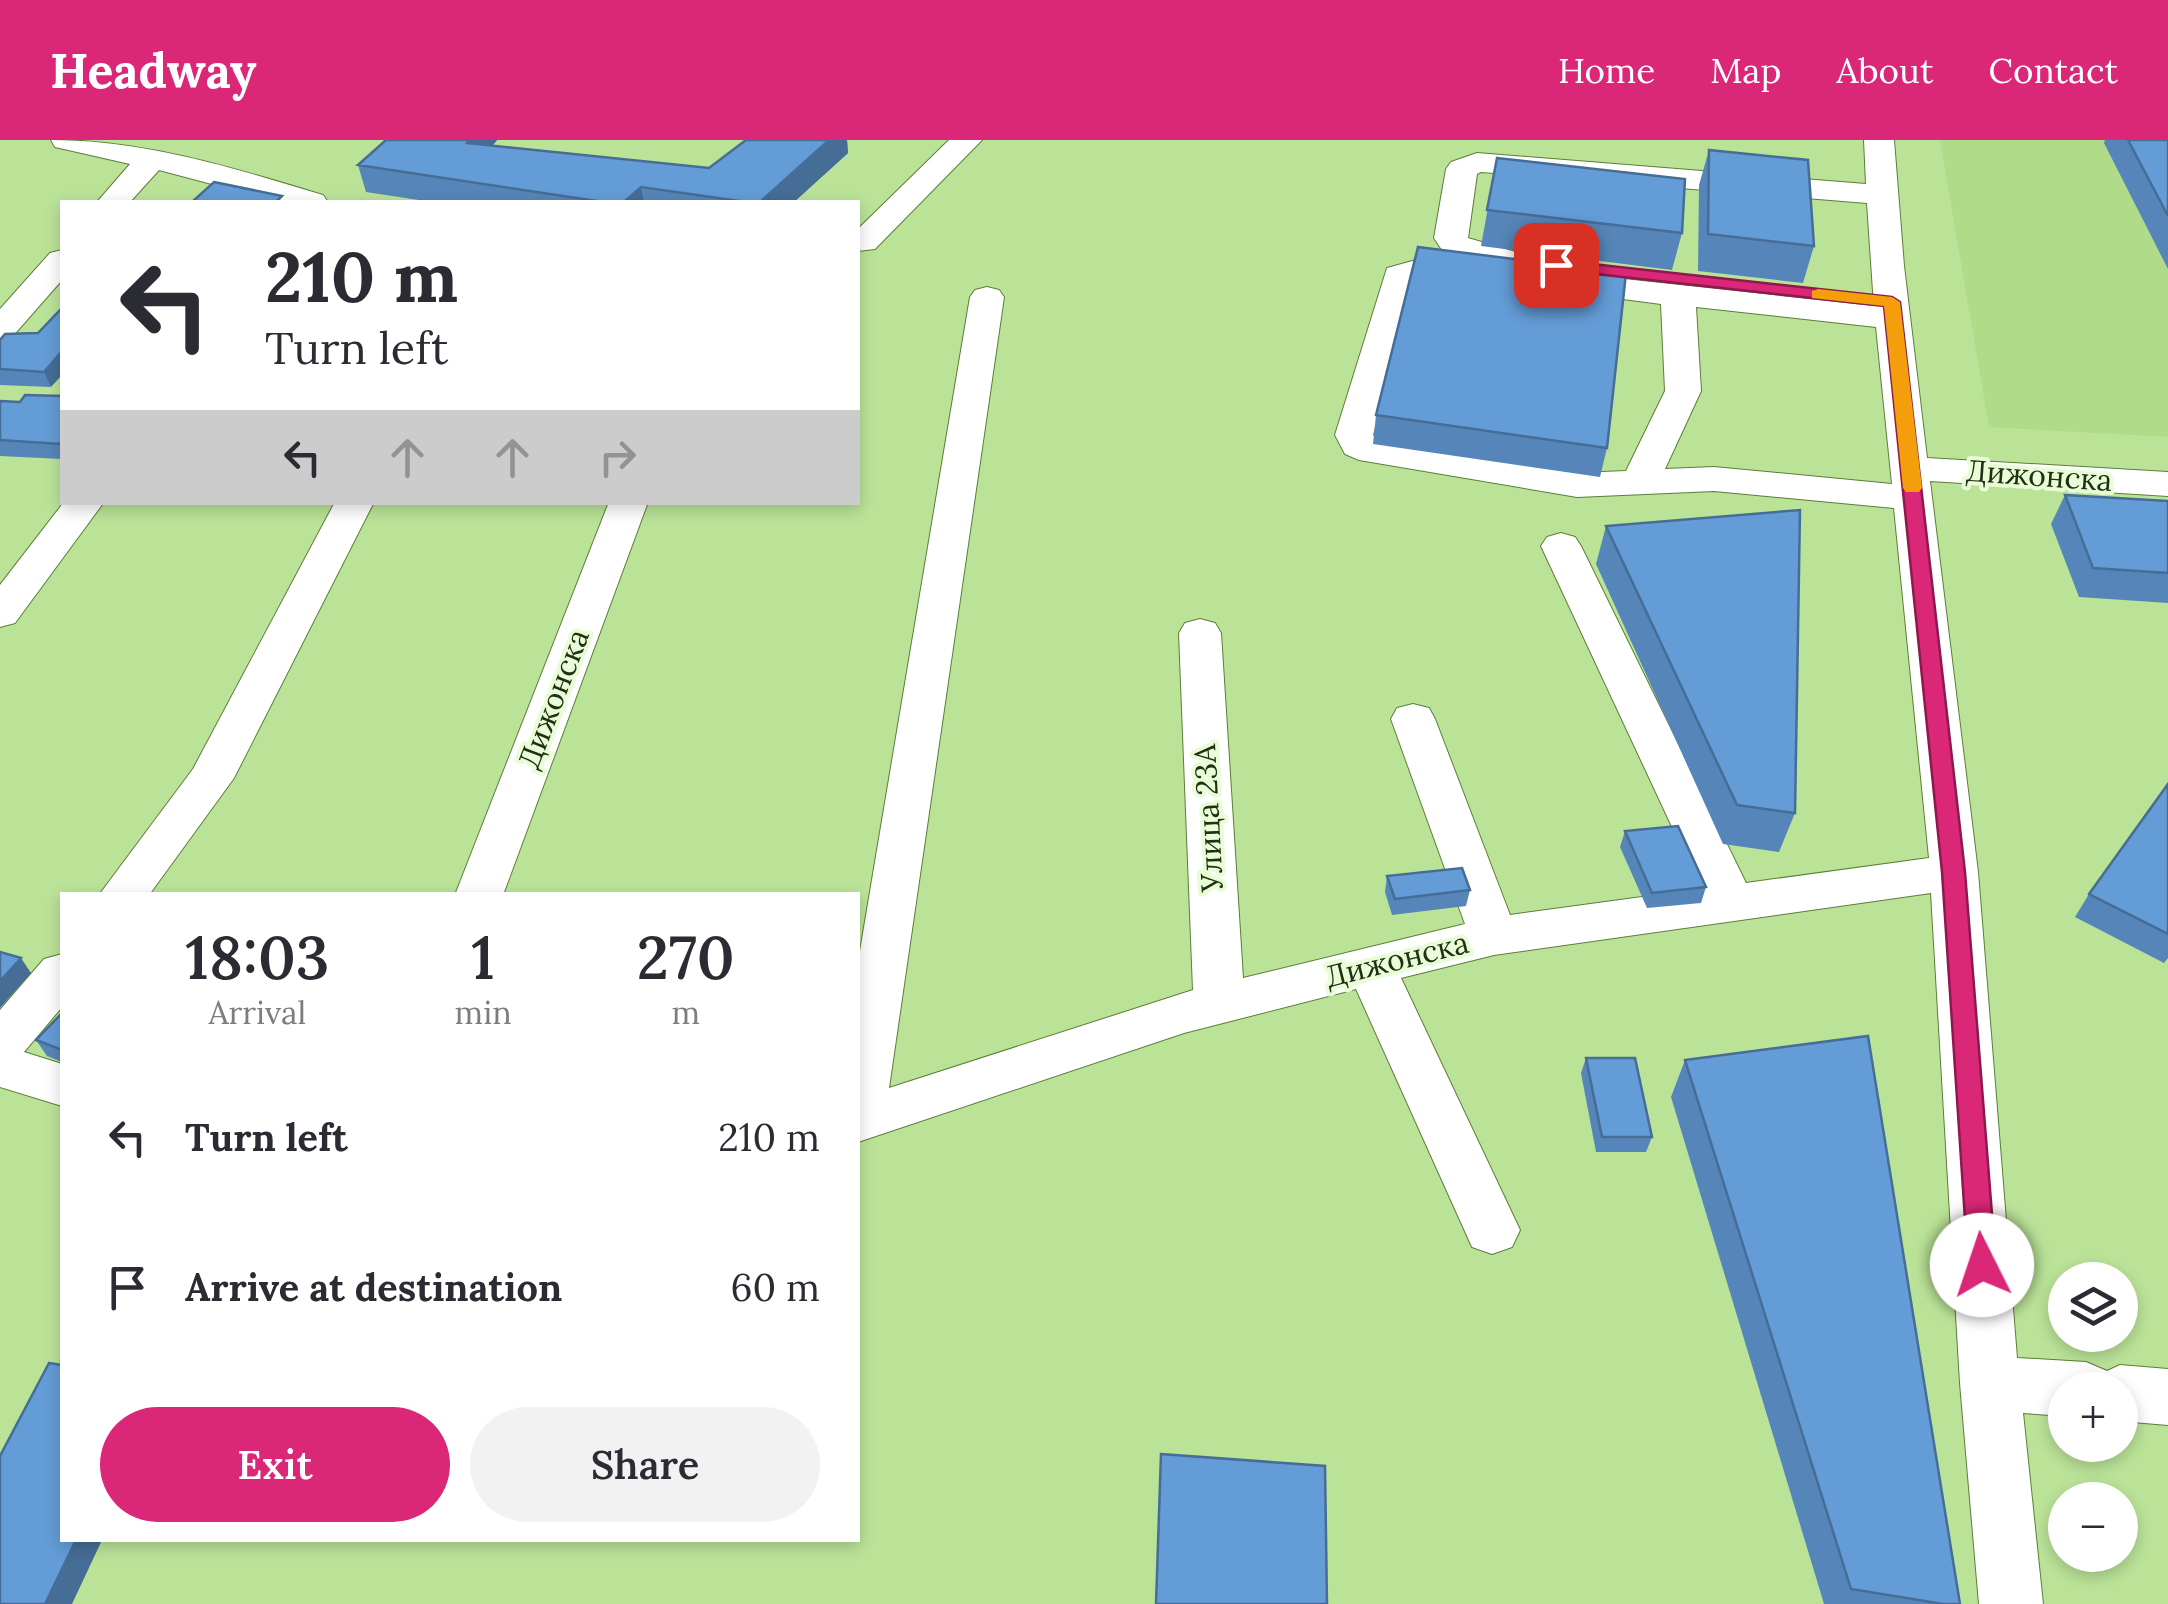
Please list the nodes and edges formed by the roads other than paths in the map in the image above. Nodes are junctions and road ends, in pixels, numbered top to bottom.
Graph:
1 (66, 140) edge
2 (967, 140) edge
3 (1879, 140) edge
4 (152, 159) junction
5 (1883, 195) junction
6 (116, 200) edge
7 (306, 200) edge
8 (863, 242) dead end
9 (60, 262) edge
10 (1678, 295) junction
11 (987, 297) dead end
12 (1893, 311) junction
13 (0, 330) edge
14 (1640, 482) junction
15 (1912, 483) junction
16 (2168, 484) edge
17 (84, 505) edge
18 (354, 505) edge
19 (627, 505) edge
20 (1561, 546) dead end
21 (0, 613) edge
22 (1200, 633) dead end
23 (1413, 719) dead end
24 (1954, 872) junction
25 (126, 892) edge
26 (480, 892) edge
27 (1731, 901) junction
28 (1494, 936) junction
29 (1371, 966) junction
30 (60, 976) edge
31 (1219, 1003) junction
32 (0, 1045) edge
33 (0, 1066) edge
34 (60, 1084) edge
35 (860, 1105) edge
36 (860, 1117) edge
37 (1492, 1230) dead end
38 (1990, 1383) junction
39 (2048, 1387) edge
40 (2138, 1394) edge
41 (2168, 1397) edge
42 (2011, 1604) edge

1 - 4 street
2 - 8 street
3 - 5 street
4 - 6 street
4 - 7 street
5 - 12 street
5 - 12 street
9 - 13 street
10 - 12 street
10 - 14 street
10 - 14 street, Дижонска
11 - 35 street, Дижонска
12 - 15 street
14 - 15 street, Дижонска
15 - 16 street, Дижонска
15 - 24 street
17 - 21 street
18 - 25 street
19 - 26 street, Дижонска
20 - 27 street
22 - 31 street, Улица 23А
23 - 28 street
24 - 27 street, Дижонска
24 - 38 street
27 - 28 street, Дижонска
28 - 29 street, Дижонска
29 - 31 street, Дижонска
29 - 37 street
30 - 32 street
31 - 36 street, Дижонска
33 - 34 street
38 - 39 street
38 - 42 street
40 - 41 street

